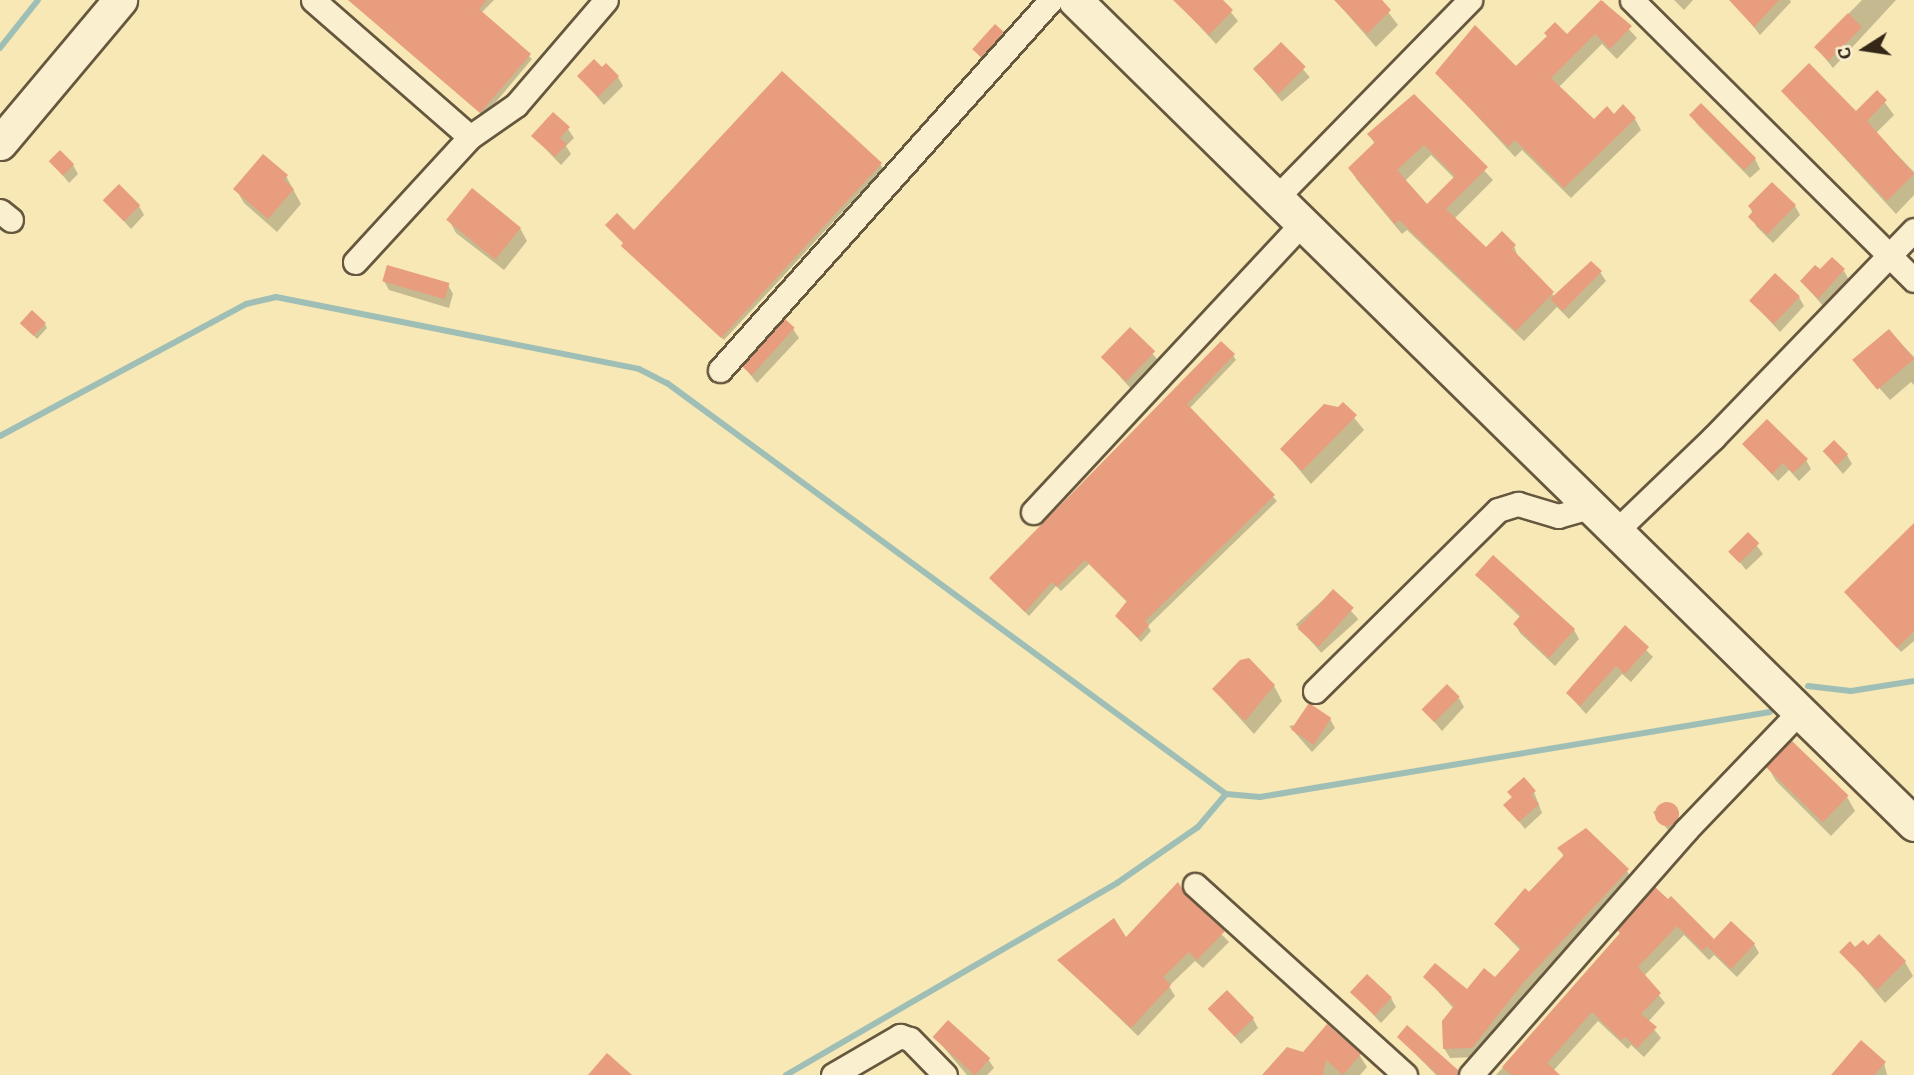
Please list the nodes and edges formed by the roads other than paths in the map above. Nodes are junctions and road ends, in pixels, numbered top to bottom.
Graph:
1 (120, 0) edge
2 (313, 0) edge
3 (606, 0) edge
4 (1051, 0) edge
5 (1074, 0) edge
6 (1471, 0) edge
7 (1632, 0) edge
8 (470, 137) junction
9 (0, 143) edge
10 (1275, 199) junction
11 (1302, 224) junction
12 (1914, 230) edge
13 (1889, 256) junction
14 (355, 262) dead end
15 (1914, 281) edge
16 (720, 370) dead end
17 (1588, 507) junction
18 (1033, 512) dead end
19 (1615, 532) junction
20 (1315, 691) dead end
21 (1799, 712) junction
22 (1914, 824) edge
23 (1195, 885) dead end
24 (834, 1075) edge
25 (945, 1075) edge
26 (1405, 1075) edge
27 (1471, 1075) edge

1 - 9 main road
2 - 8 street
3 - 8 street
4 - 16 street
5 - 10 main road
6 - 10 street
7 - 13 street
8 - 14 street
10 - 11 main road
11 - 17 main road
11 - 18 street
12 - 13 street
13 - 15 street
13 - 19 street
17 - 19 main road
17 - 20 street
19 - 21 main road
21 - 22 main road
21 - 27 street
23 - 26 street
24 - 25 street

